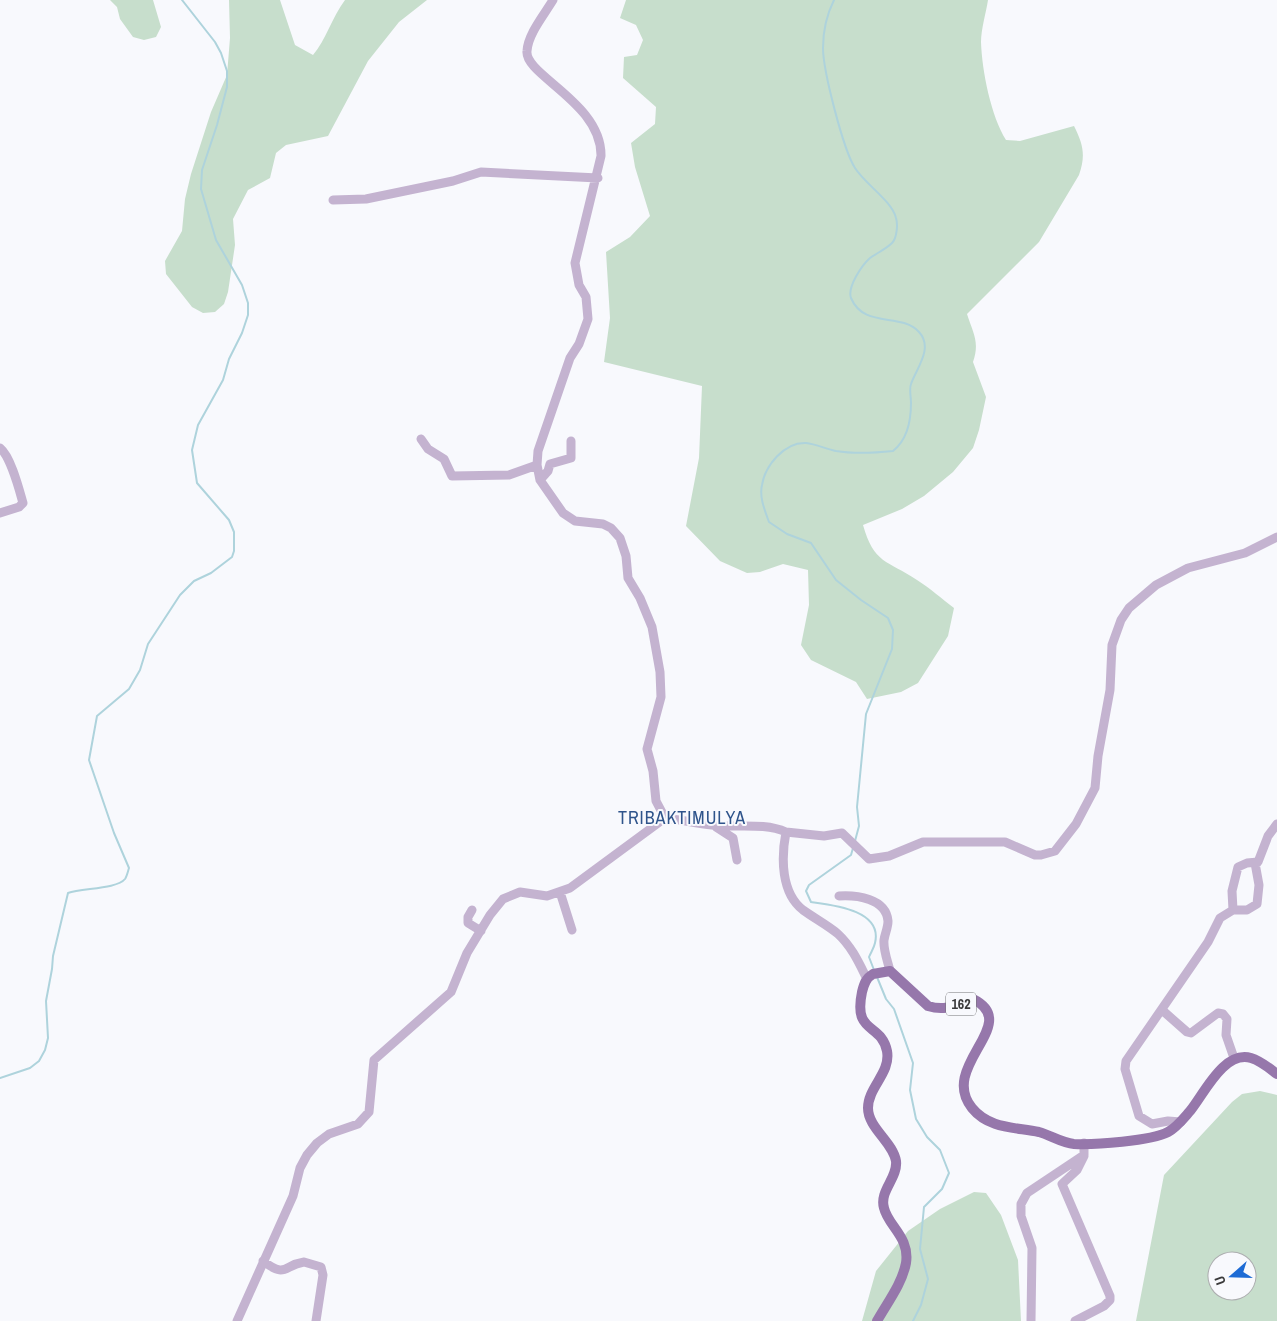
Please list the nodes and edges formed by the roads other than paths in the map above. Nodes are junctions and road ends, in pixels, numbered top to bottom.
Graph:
1 (553, 0) edge
2 (598, 178) junction
3 (333, 200) dead end
4 (421, 439) dead end
5 (571, 441) dead end
6 (0, 448) edge
7 (536, 465) junction
8 (540, 480) junction
9 (0, 513) edge
10 (1277, 537) edge
11 (665, 818) junction
12 (1277, 824) edge
13 (713, 826) junction
14 (786, 832) junction
15 (737, 860) dead end
16 (1255, 863) junction
17 (560, 892) junction
18 (839, 896) dead end
19 (472, 910) dead end
20 (1233, 910) junction
21 (572, 930) dead end
22 (481, 931) junction
23 (890, 971) junction
24 (867, 979) junction
25 (1162, 1010) junction
26 (1234, 1058) junction
27 (1277, 1074) edge
28 (1181, 1122) junction
29 (1084, 1143) junction
30 (1084, 1155) junction
31 (264, 1261) junction
32 (237, 1321) edge
33 (316, 1321) edge
34 (877, 1321) edge
35 (1031, 1321) edge
36 (1075, 1321) edge

1 - 2 street
2 - 3 street
2 - 7 street
4 - 7 street
5 - 8 street
6 - 9 street
7 - 8 street
8 - 11 street
10 - 14 street
11 - 13 street
11 - 17 street
12 - 16 street
13 - 14 street
13 - 15 street
14 - 24 street
16 - 20 street
16 - 20 street
17 - 21 street
17 - 22 street
18 - 23 street
19 - 22 street
20 - 25 street
22 - 31 street
23 - 24 main road
23 - 29 main road, 162
24 - 34 main road
25 - 26 street
25 - 28 street
26 - 27 main road
26 - 28 main road, 162
28 - 29 main road, 162
29 - 30 street
30 - 35 street
30 - 36 street
31 - 32 street
31 - 33 street

